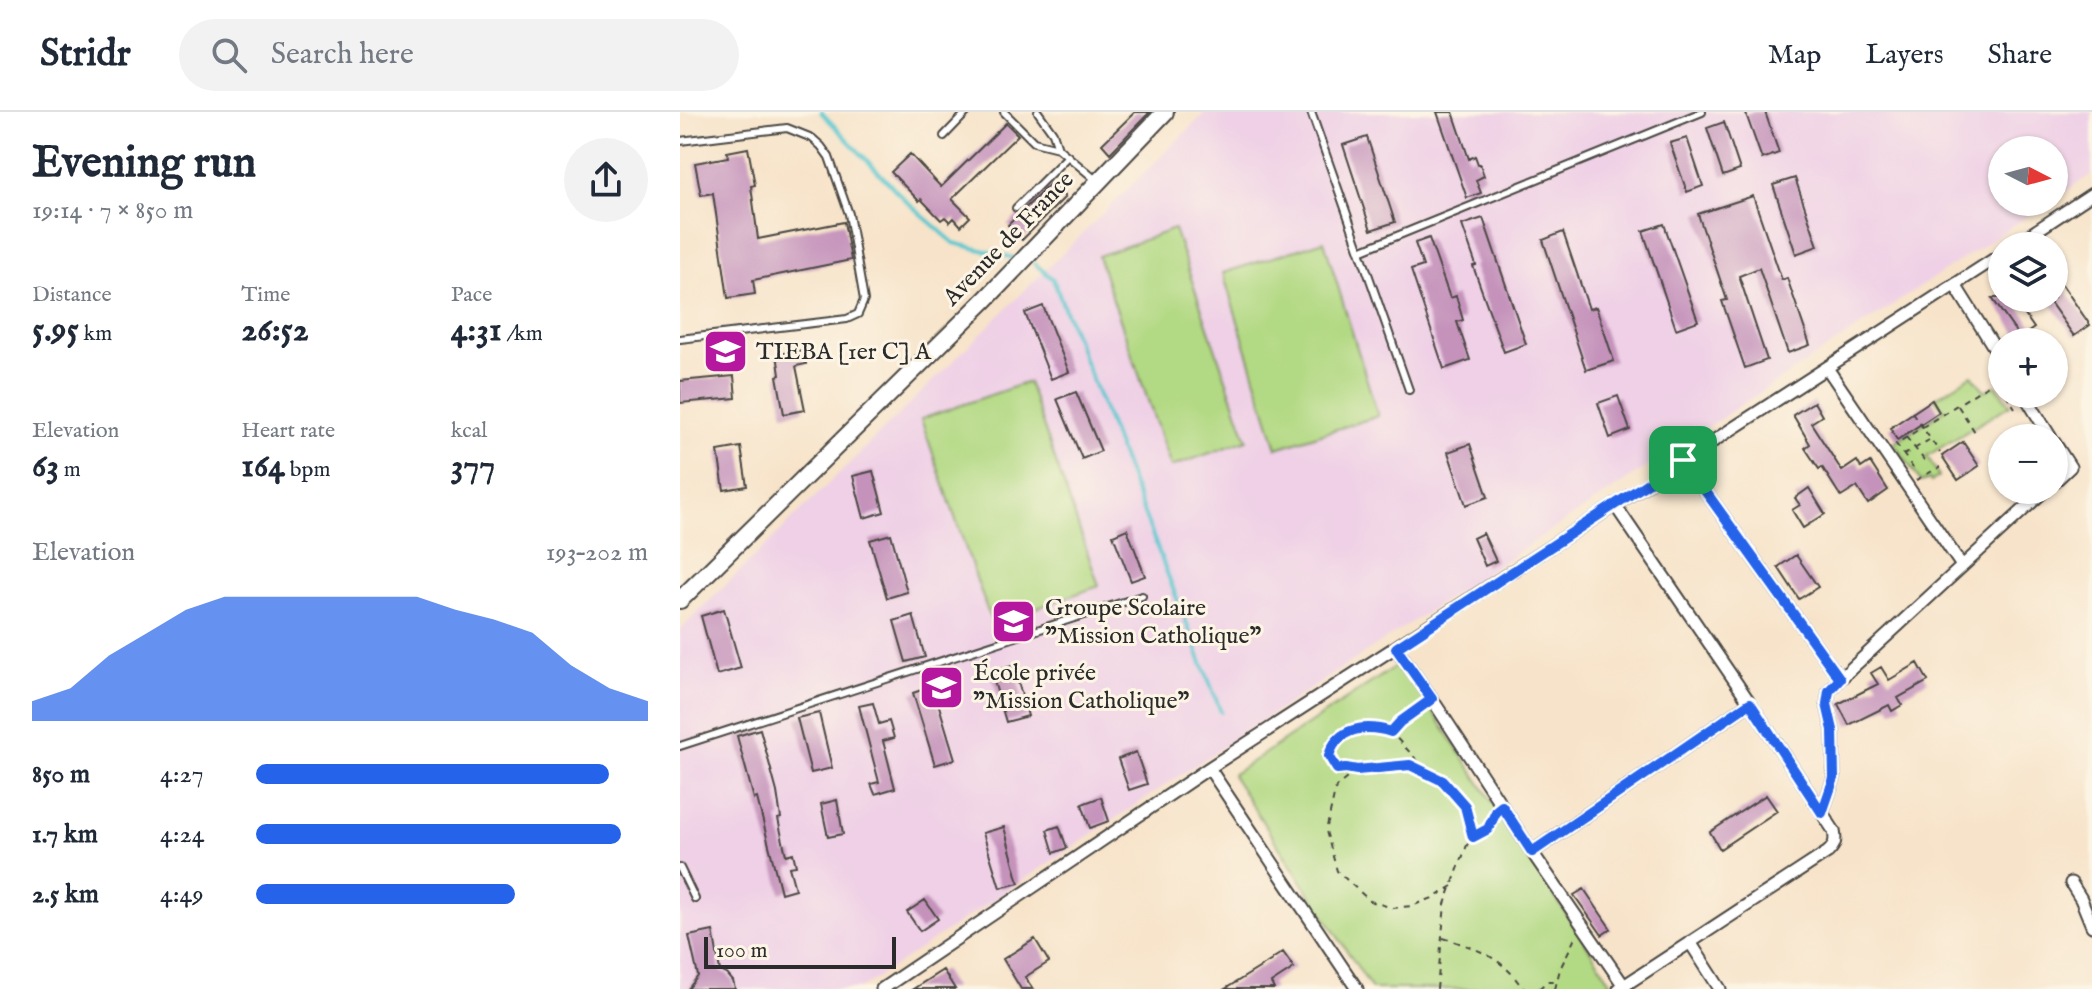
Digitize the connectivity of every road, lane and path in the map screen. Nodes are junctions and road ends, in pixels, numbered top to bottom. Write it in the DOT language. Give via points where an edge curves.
graph roads {
  1 [pos="967,112"];
  2 [pos="1004,112"];
  3 [pos="1038,112"];
  4 [pos="1165,112"];
  5 [pos="1311,112"];
  6 [pos="1702,112"];
  7 [pos="944,136"];
  8 [pos="680,141"];
  9 [pos="1058,148"];
  10 [pos="1068,156"];
  11 [pos="1098,182"];
  12 [pos="2092,194"];
  13 [pos="1016,208"];
  14 [pos="2034,232"];
  15 [pos="1360,251"];
  16 [pos="1988,263"];
  17 [pos="1955,285"];
  18 [pos="1988,338"];
  19 [pos="680,339"];
  20 [pos="1827,368"];
  21 [pos="1988,385"];
  22 [pos="1409,390"];
  23 [pos="1956,405"];
  24 [pos="1912,412"];
  25 [pos="1922,427"];
  26 [pos="1975,432"];
  27 [pos="1906,437"];
  28 [pos="1930,439"];
  29 [pos="1915,448"];
  30 [pos="1940,453"];
  31 [pos="1904,455"];
  32 [pos="1683,460"];
  33 [pos="1925,461"];
  34 [pos="1940,467"];
  35 [pos="1913,468"];
  36 [pos="1907,485"];
  37 [pos="2030,504"];
  38 [pos="1615,505"];
  39 [pos="1962,566"];
  40 [pos="1142,596"];
  41 [pos="680,600"];
  42 [pos="1396,648"];
  43 [pos="1840,679"];
  44 [pos="1432,699"];
  45 [pos="1750,703"];
  46 [pos="1391,732"];
  47 [pos="680,746"];
  48 [pos="1209,768"];
  49 [pos="1357,770"];
  50 [pos="1431,776"];
  51 [pos="1502,806"];
  52 [pos="1822,813"];
  53 [pos="1473,837"];
  54 [pos="1532,852"];
  55 [pos="680,868"];
  56 [pos="2071,883"];
  57 [pos="1453,886"];
  58 [pos="695,899"];
  59 [pos="2092,926"];
  60 [pos="1585,930"];
  61 [pos="1442,938"];
  62 [pos="1690,942"];
  63 [pos="1557,980"];
  64 [pos="1622,987"];
  65 [pos="882,989"];
  66 [pos="1357,989"];
  67 [pos="1437,989"];
  68 [pos="1524,989"];
  69 [pos="1539,989"];
  70 [pos="1555,989"];
  71 [pos="1720,989"];
  1 -- 7 [label="lane"];
  2 -- 9 [label="lane" via="1034,142"];
  3 -- 9 [label="lane"];
  4 -- 11 [label="main road, Avenue de France"];
  5 -- 15 [label="lane"];
  6 -- 15 [label="lane"];
  8 -- 19 [label="lane" via="787,128 821,146 849,214 864,300 858,314 847,319"];
  9 -- 10 [label="lane"];
  10 -- 11 [label="lane"];
  10 -- 13 [label="lane"];
  11 -- 41 [label="main road, Avenue de France"];
  12 -- 14 [label="street"];
  15 -- 22 [label="lane"];
  16 -- 17 [label="street"];
  17 -- 18 [label="street"];
  17 -- 20 [label="street"];
  20 -- 32 [label="street"];
  20 -- 36 [label="street"];
  21 -- 23 [label="path"];
  23 -- 25 [label="path"];
  23 -- 26 [label="path"];
  24 -- 25 [label="path"];
  25 -- 28 [label="path"];
  25 -- 31 [label="path" via="1896,444"];
  27 -- 29 [label="path"];
  28 -- 29 [label="path"];
  28 -- 30 [label="path"];
  29 -- 31 [label="path"];
  29 -- 33 [label="path"];
  31 -- 35 [label="path"];
  32 -- 38 [label="street"];
  32 -- 43 [label="street"];
  34 -- 36 [label="path"];
  36 -- 39 [label="street"];
  37 -- 39 [label="street"];
  38 -- 42 [label="street"];
  38 -- 45 [label="street"];
  39 -- 43 [label="street"];
  40 -- 47 [label="lane"];
  42 -- 44 [label="street"];
  42 -- 48 [label="street"];
  43 -- 52 [label="street" via="1829,691 1827,704 1834,778"];
  44 -- 46 [label="path"];
  44 -- 51 [label="street"];
  45 -- 52 [label="street"];
  45 -- 54 [label="street"];
  46 -- 49 [label="path" via="1376,727 1342,733 1332,744 1329,756 1337,769"];
  46 -- 50 [label="path"];
  48 -- 65 [label="street"];
  48 -- 66 [label="street"];
  49 -- 50 [label="path" via="1410,765"];
  49 -- 57 [label="path" via="1336,787 1326,831 1337,871 1370,901 1393,908 1412,906"];
  50 -- 53 [label="path" via="1443,781 1465,806"];
  51 -- 53 [label="path" via="1488,829"];
  51 -- 54 [label="street"];
  52 -- 62 [label="street" via="1836,837 1828,852"];
  53 -- 57 [label="path"];
  54 -- 60 [label="street"];
  55 -- 58 [label="lane"];
  56 -- 59 [label="street"];
  57 -- 61 [label="path" via="1445,904"];
  60 -- 63 [label="path" via="1574,939"];
  60 -- 64 [label="street"];
  61 -- 67 [label="path"];
  61 -- 68 [label="path" via="1467,944 1495,961"];
  62 -- 64 [label="street"];
  62 -- 71 [label="street"];
  63 -- 69 [label="path"];
  63 -- 70 [label="path"];
}
